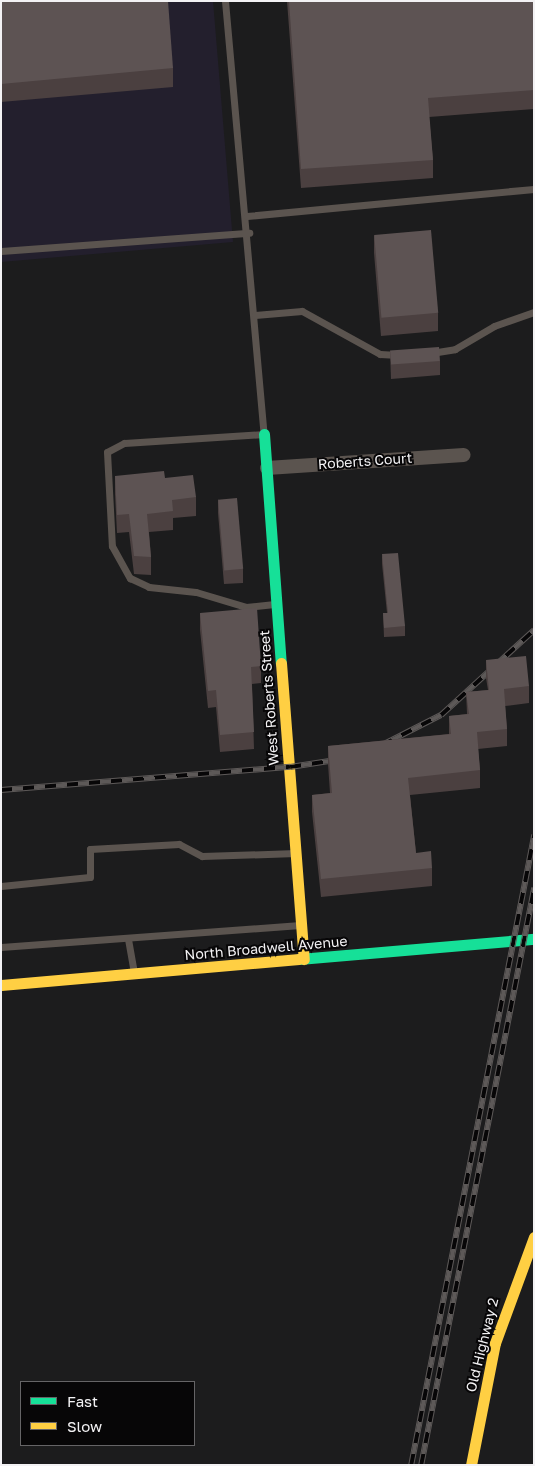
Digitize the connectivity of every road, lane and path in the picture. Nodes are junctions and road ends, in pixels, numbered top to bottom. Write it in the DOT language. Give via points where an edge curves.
graph roads {
  1 [pos="225,1"];
  2 [pos="534,189"];
  3 [pos="247,216"];
  4 [pos="248,233"];
  5 [pos="1,251"];
  6 [pos="534,312"];
  7 [pos="255,315"];
  8 [pos="409,355"];
  9 [pos="419,355"];
  10 [pos="264,434"];
  11 [pos="464,455"];
  12 [pos="267,468"];
  13 [pos="277,604"];
  14 [pos="296,853"];
  15 [pos="1,886"];
  16 [pos="302,925"];
  17 [pos="128,939"];
  18 [pos="534,940"];
  19 [pos="1,947"];
  20 [pos="304,959"];
  21 [pos="134,974"];
  22 [pos="1,985"];
  23 [pos="534,1237"];
  24 [pos="471,1465"];
  1 -- 3 [label="lane"];
  2 -- 3 [label="lane"];
  3 -- 4 [label="lane"];
  4 -- 5 [label="lane"];
  4 -- 7 [label="lane"];
  6 -- 9 [label="lane" via="494,326 455,349"];
  7 -- 8 [label="lane" via="302,311 380,354"];
  7 -- 10 [label="lane"];
  10 -- 12 [label="main road, West Roberts Street"];
  10 -- 13 [label="lane" via="124,443 108,452 107,482 112,546 130,578 148,587 196,592 246,607"];
  11 -- 12 [label="street, Roberts Court"];
  12 -- 13 [label="main road, West Roberts Street"];
  13 -- 14 [label="main road, West Roberts Street"];
  14 -- 15 [label="lane" via="202,856 180,844 90,849 90,877"];
  14 -- 16 [label="main road, West Roberts Street"];
  16 -- 17 [label="lane"];
  16 -- 20 [label="main road, West Roberts Street"];
  17 -- 19 [label="lane"];
  17 -- 21 [label="lane"];
  18 -- 20 [label="main road, North Broadwell Avenue"];
  20 -- 21 [label="main road, North Broadwell Avenue"];
  21 -- 22 [label="main road, North Broadwell Avenue"];
  23 -- 24 [label="main road, Old Highway 2" via="495,1343"];
}
